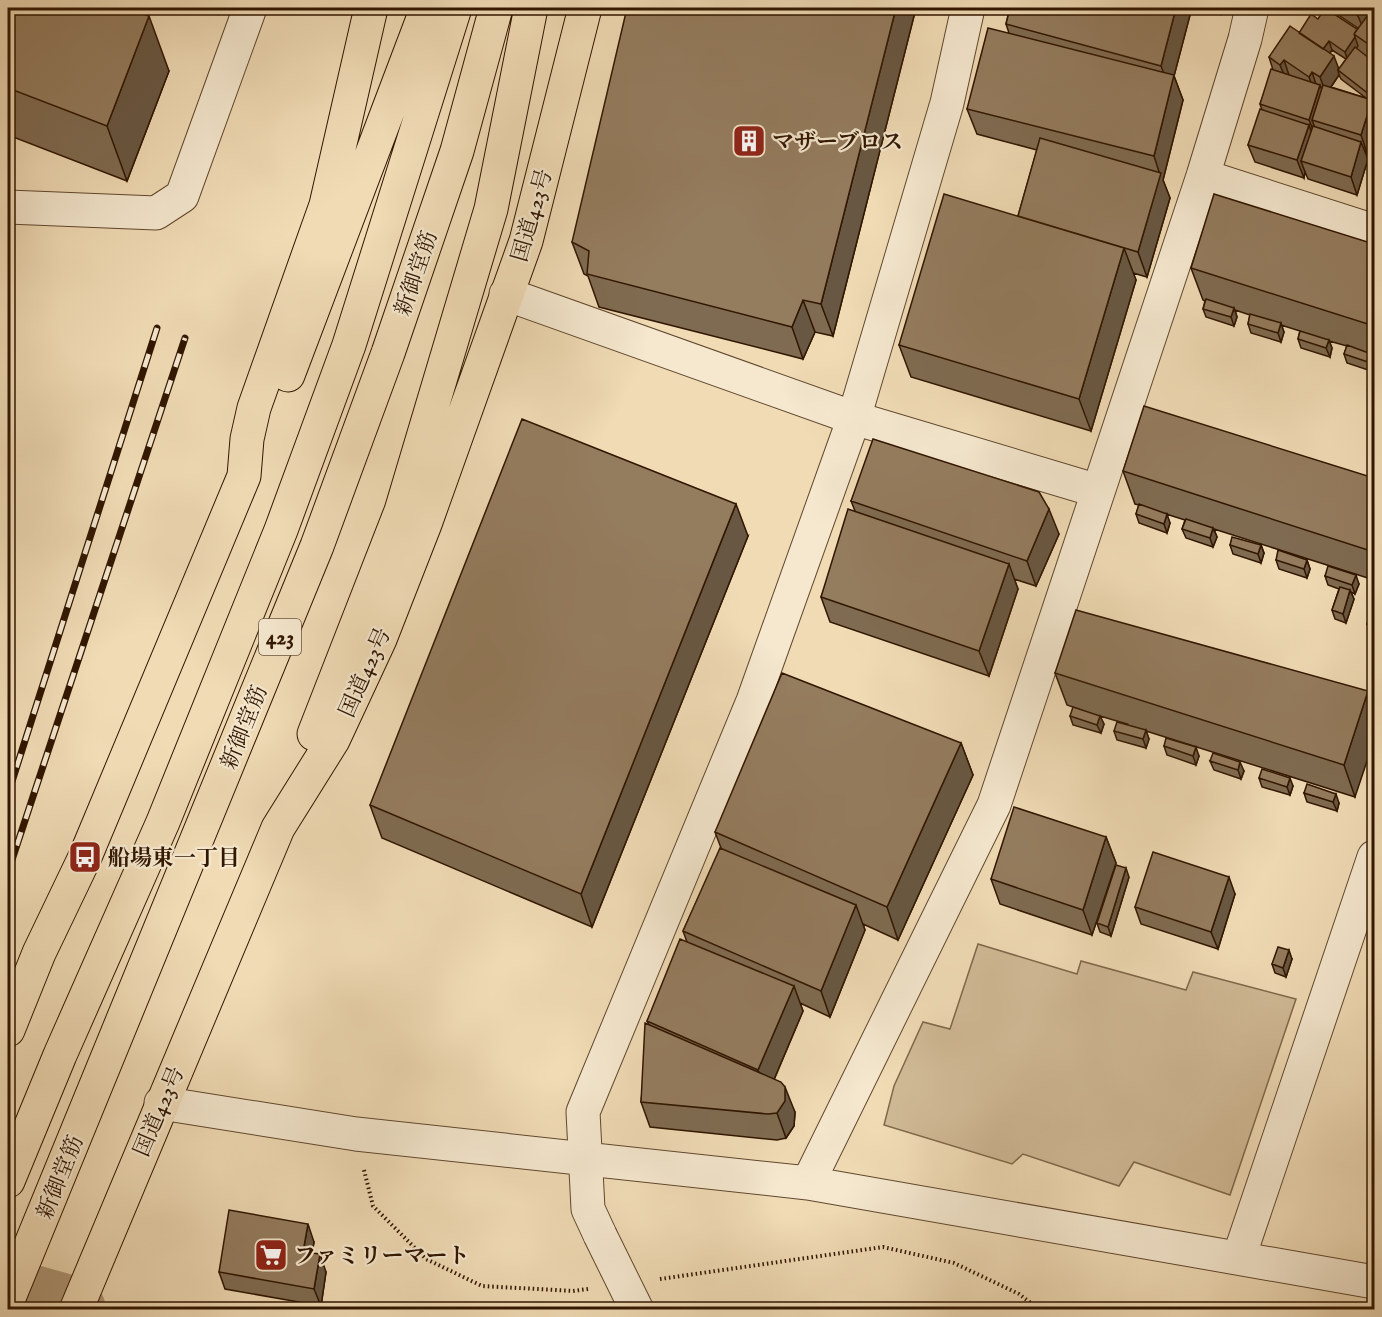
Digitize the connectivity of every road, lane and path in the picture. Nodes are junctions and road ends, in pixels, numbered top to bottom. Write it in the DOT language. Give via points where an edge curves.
graph roads {
  1 [pos="250,8"];
  2 [pos="371,8"];
  3 [pos="427,8"];
  4 [pos="455,8"];
  5 [pos="496,8"];
  6 [pos="531,8"];
  7 [pos="585,8"];
  8 [pos="968,8"];
  9 [pos="1267,8"];
  10 [pos="1249,23"];
  11 [pos="1203,176"];
  12 [pos="8,207"];
  13 [pos="1374,231"];
  14 [pos="506,294"];
  15 [pos="855,417"];
  16 [pos="244,476"];
  17 [pos="1098,491"];
  18 [pos="278,828"];
  19 [pos="1374,857"];
  20 [pos="1368,898"];
  21 [pos="8,1030"];
  22 [pos="161,1103"];
  23 [pos="356,1134"];
  24 [pos="586,1159"];
  25 [pos="8,1181"];
  26 [pos="808,1183"];
  27 [pos="1239,1257"];
  28 [pos="654,1280"];
  29 [pos="1374,1282"];
  30 [pos="596,1288"];
  31 [pos="8,1300"];
  32 [pos="76,1310"];
  33 [pos="637,1310"];
  34 [pos="1040,1310"];
  1 -- 12 [label="street" via="182,196 156,213"];
  2 -- 16 [label="highway" via="326,205 254,408"];
  3 -- 16 [label="highway" via="287,379"];
  4 -- 25 [label="highway, 新御堂筋 / 423" via="349,345 281,530 164,822"];
  5 -- 31 [label="highway, 新御堂筋 / 423" via="453,162 317,546"];
  6 -- 18 [label="highway" via="491,209 401,511"];
  7 -- 14 [label="highway, 国道423号" via="526,241"];
  8 -- 15 [label="street" via="947,103"];
  9 -- 10 [label="street"];
  10 -- 11 [label="street"];
  11 -- 13 [label="street"];
  11 -- 17 [label="street"];
  14 -- 15 [label="street"];
  14 -- 18 [label="highway, 国道423号" via="380,639 333,740"];
  15 -- 17 [label="street"];
  15 -- 24 [label="street" via="753,700 583,1112"];
  16 -- 21 [label="highway" via="85,857"];
  17 -- 26 [label="street" via="994,805"];
  18 -- 22 [label="highway, 国道423号"];
  19 -- 20 [label="street"];
  20 -- 27 [label="street"];
  22 -- 23 [label="street"];
  22 -- 32 [label="highway, 国道423号"];
  23 -- 24 [label="street"];
  23 -- 30 [label="path" via="373,1206 426,1259 482,1286 573,1291"];
  24 -- 26 [label="street"];
  24 -- 33 [label="street, bridge" via="588,1209"];
  26 -- 27 [label="street"];
  27 -- 29 [label="street"];
  28 -- 34 [label="path" via="883,1247 954,1263 1019,1294"];
}
